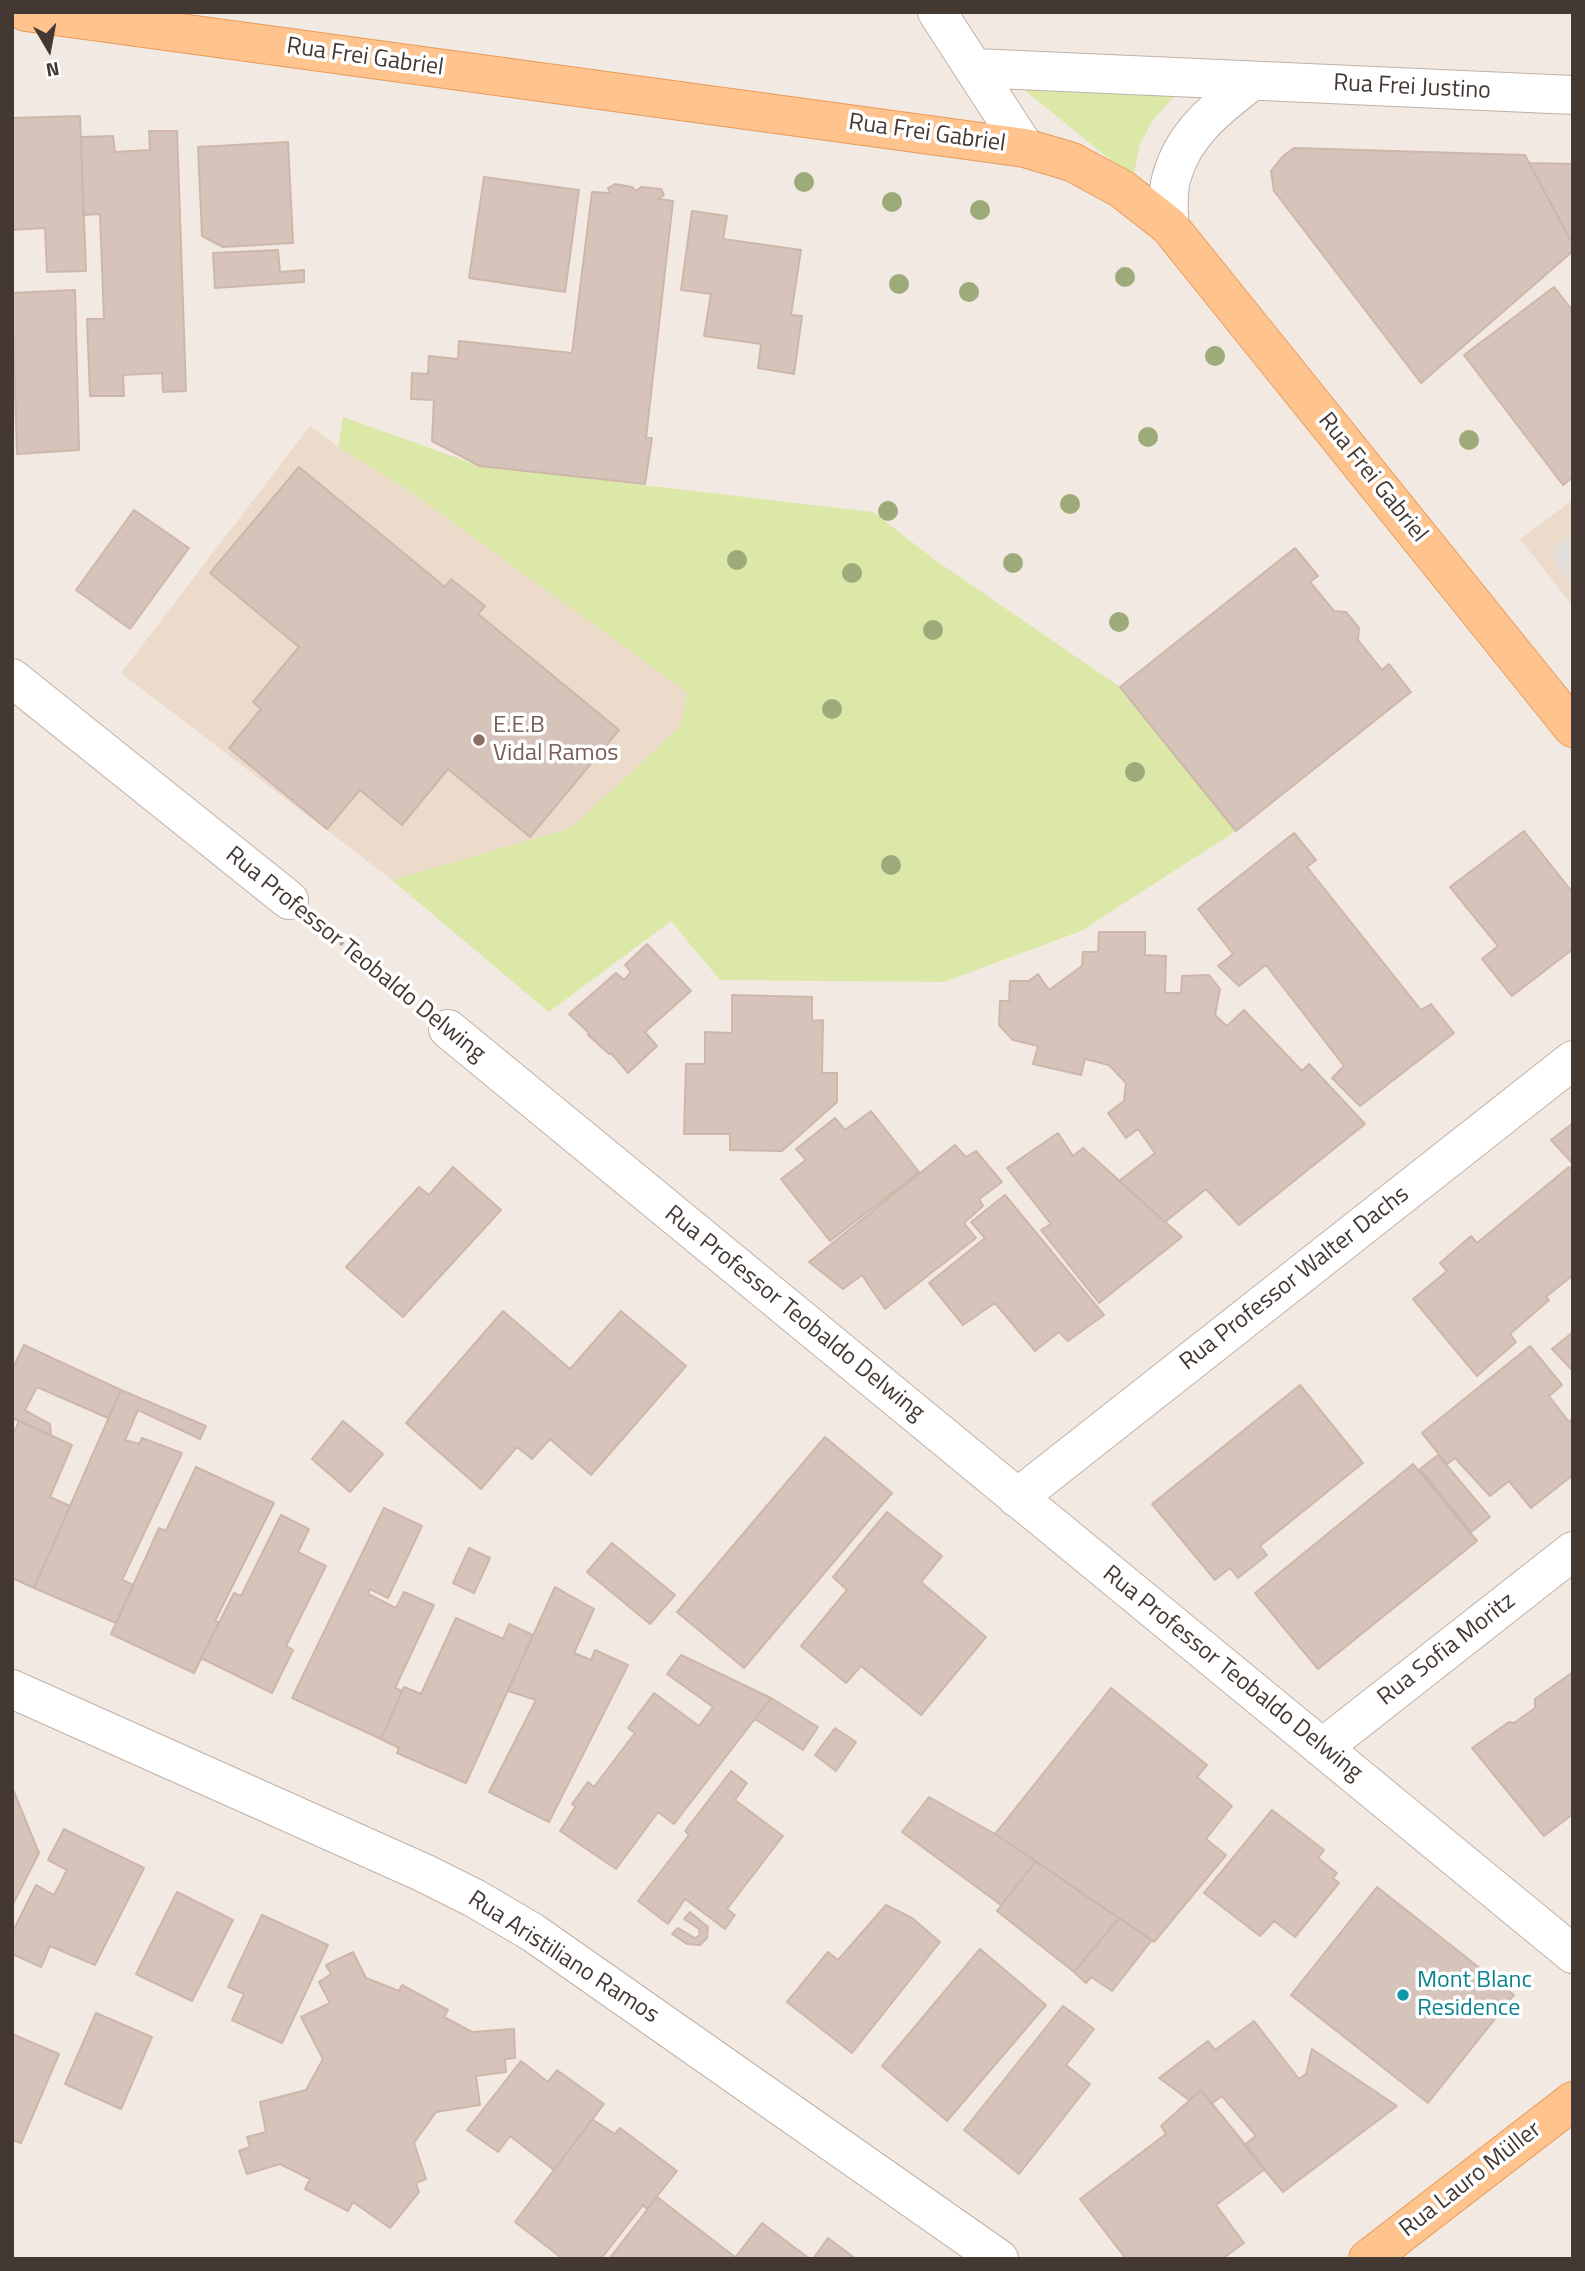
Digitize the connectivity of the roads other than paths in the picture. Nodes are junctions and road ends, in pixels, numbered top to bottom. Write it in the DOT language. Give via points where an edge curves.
graph roads {
  1 [pos="26,12"];
  2 [pos="937,12"];
  3 [pos="975,68"];
  4 [pos="1252,81"];
  5 [pos="1573,95"];
  6 [pos="1025,148"];
  7 [pos="1169,226"];
  8 [pos="12,678"];
  9 [pos="1573,728"];
  10 [pos="289,900"];
  11 [pos="448,1030"];
  12 [pos="1573,1060"];
  13 [pos="1017,1498"];
  14 [pos="1573,1552"];
  15 [pos="12,1689"];
  16 [pos="1322,1748"];
  17 [pos="1573,1954"];
  18 [pos="1573,2101"];
  19 [pos="999,2259"];
  20 [pos="1368,2259"];
  1 -- 6 [label="main road, Rua Frei Gabriel"];
  2 -- 3 [label="street"];
  3 -- 4 [label="street, Rua Frei Justino"];
  3 -- 6 [label="street"];
  4 -- 5 [label="street, Rua Frei Justino"];
  4 -- 7 [label="street" via="1189,137 1171,178"];
  6 -- 7 [label="main road, Rua Frei Gabriel" via="1072,162 1122,189"];
  7 -- 9 [label="main road, Rua Frei Gabriel"];
  8 -- 10 [label="street, Rua Professor Teobaldo Delwing"];
  11 -- 13 [label="street, Rua Professor Teobaldo Delwing"];
  12 -- 13 [label="street, Rua Professor Walter Dachs"];
  13 -- 16 [label="street, Rua Professor Teobaldo Delwing"];
  14 -- 16 [label="street, Rua Sofia Moritz"];
  15 -- 19 [label="street, Rua Aristiliano Ramos" via="474,1898 543,1940"];
  16 -- 17 [label="street, Rua Professor Teobaldo Delwing"];
  18 -- 20 [label="main road, Rua Lauro Müller"];
}
